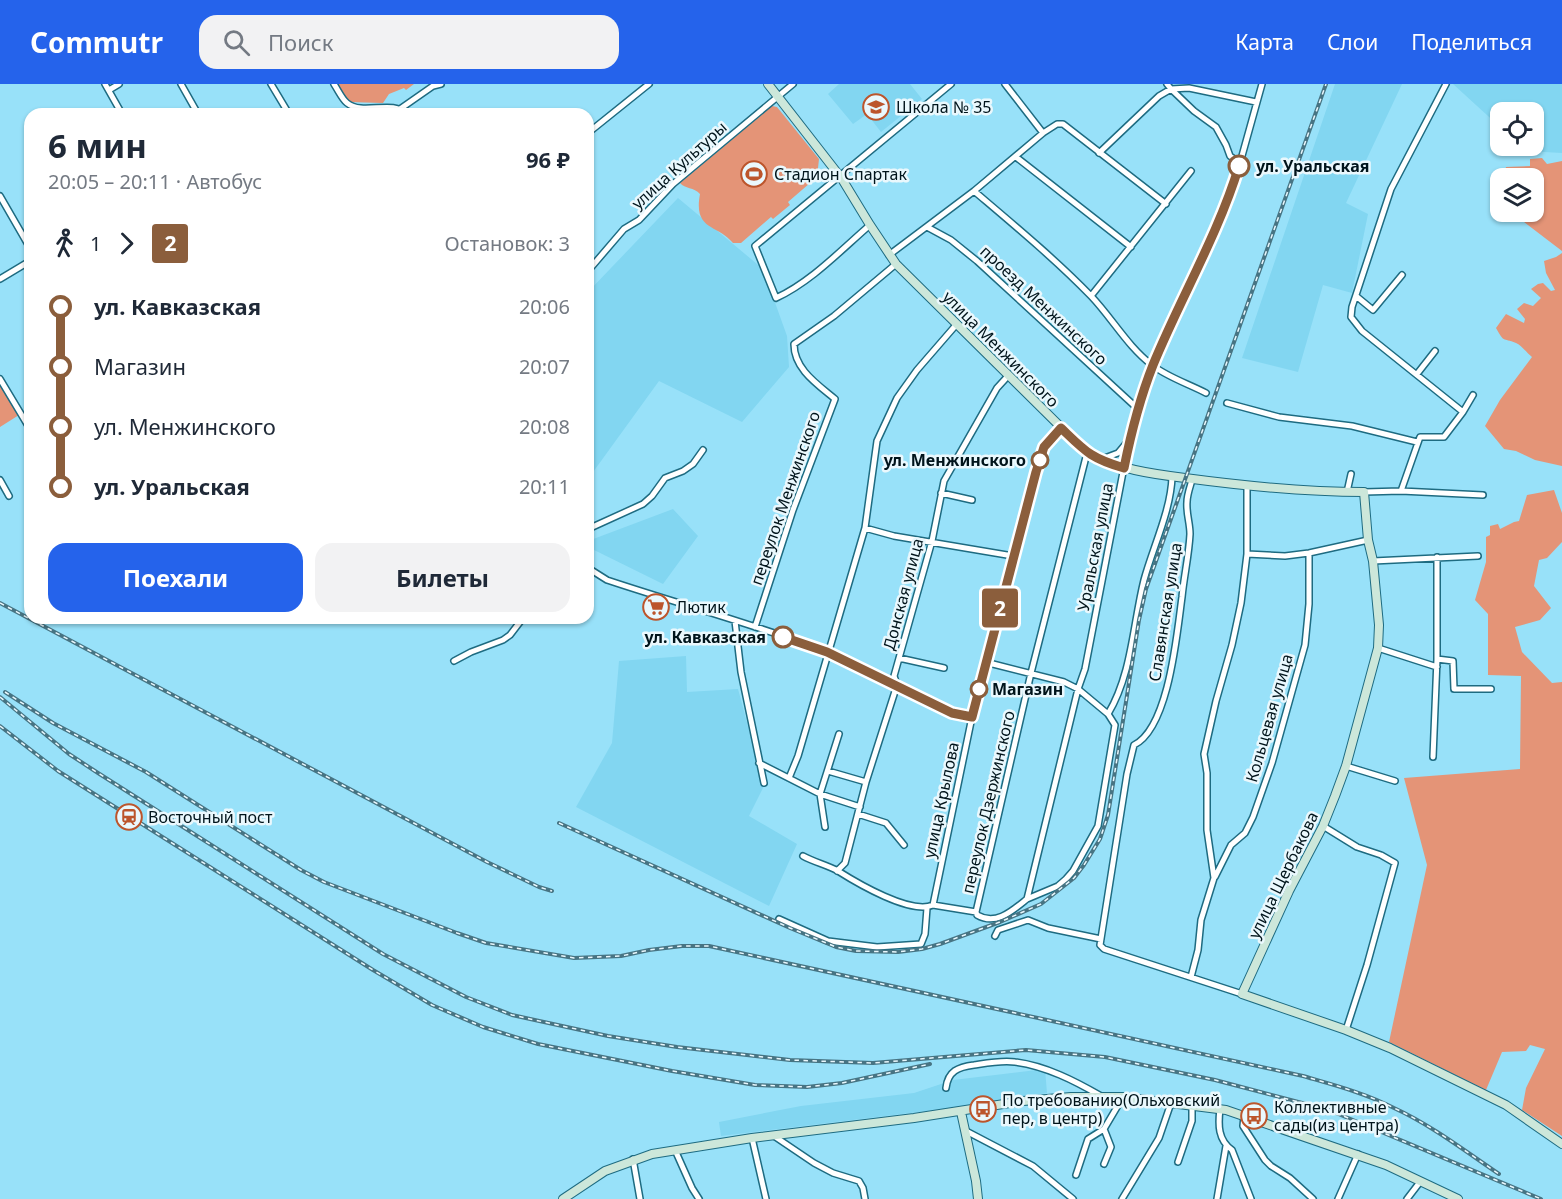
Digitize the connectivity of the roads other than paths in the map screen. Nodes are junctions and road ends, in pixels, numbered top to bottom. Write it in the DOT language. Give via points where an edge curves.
graph roads {
  1 [pos="105,84"];
  2 [pos="119,84"];
  3 [pos="181,84"];
  4 [pos="271,84"];
  5 [pos="334,84"];
  6 [pos="441,84"];
  7 [pos="649,84"];
  8 [pos="768,84"];
  9 [pos="792,84"];
  10 [pos="951,84"];
  11 [pos="1005,84"];
  12 [pos="1262,84"];
  13 [pos="1446,84"];
  14 [pos="1190,86"];
  15 [pos="1169,87"];
  16 [pos="109,90"];
  17 [pos="778,96"];
  18 [pos="1256,102"];
  19 [pos="119,108"];
  20 [pos="195,108"];
  21 [pos="285,108"];
  22 [pos="376,108"];
  23 [pos="400,108"];
  24 [pos="594,128"];
  25 [pos="1043,133"];
  26 [pos="1099,153"];
  27 [pos="1016,157"];
  28 [pos="1240,163"];
  29 [pos="1191,171"];
  30 [pos="840,176"];
  31 [pos="974,191"];
  32 [pos="0,196"];
  33 [pos="1166,204"];
  34 [pos="870,225"];
  35 [pos="927,227"];
  36 [pos="24,238"];
  37 [pos="1131,247"];
  38 [pos="889,255"];
  39 [pos="594,264"];
  40 [pos="896,264"];
  41 [pos="24,265"];
  42 [pos="1402,275"];
  43 [pos="0,279"];
  44 [pos="1091,296"];
  45 [pos="1356,296"];
  46 [pos="956,326"];
  47 [pos="1436,351"];
  48 [pos="1153,366"];
  49 [pos="1417,374"];
  50 [pos="1008,376"];
  51 [pos="0,380"];
  52 [pos="1206,393"];
  53 [pos="1473,395"];
  54 [pos="1227,403"];
  55 [pos="1138,409"];
  56 [pos="1463,412"];
  57 [pos="24,417"];
  58 [pos="1061,428"];
  59 [pos="1130,437"];
  60 [pos="1418,442"];
  61 [pos="703,450"];
  62 [pos="1087,453"];
  63 [pos="1100,460"];
  64 [pos="1124,468"];
  65 [pos="1351,474"];
  66 [pos="1172,477"];
  67 [pos="0,480"];
  68 [pos="1192,480"];
  69 [pos="1247,486"];
  70 [pos="1401,491"];
  71 [pos="1347,492"];
  72 [pos="1364,492"];
  73 [pos="941,493"];
  74 [pos="1484,495"];
  75 [pos="9,496"];
  76 [pos="972,500"];
  77 [pos="594,526"];
  78 [pos="865,528"];
  79 [pos="1368,540"];
  80 [pos="932,541"];
  81 [pos="1309,553"];
  82 [pos="1247,554"];
  83 [pos="1013,556"];
  84 [pos="1478,556"];
  85 [pos="1437,557"];
  86 [pos="1373,561"];
  87 [pos="594,572"];
  88 [pos="735,621"];
  89 [pos="518,624"];
  90 [pos="755,627"];
  91 [pos="1378,648"];
  92 [pos="827,652"];
  93 [pos="899,658"];
  94 [pos="1437,659"];
  95 [pos="454,661"];
  96 [pos="985,662"];
  97 [pos="1437,667"];
  98 [pos="944,668"];
  99 [pos="1031,673"];
  100 [pos="897,685"];
  101 [pos="1078,689"];
  102 [pos="1491,689"];
  103 [pos="1108,714"];
  104 [pos="972,717"];
  105 [pos="839,734"];
  106 [pos="1433,757"];
  107 [pos="759,763"];
  108 [pos="1346,766"];
  109 [pos="828,771"];
  110 [pos="789,778"];
  111 [pos="1395,781"];
  112 [pos="866,782"];
  113 [pos="764,783"];
  114 [pos="820,794"];
  115 [pos="860,807"];
  116 [pos="858,814"];
  117 [pos="1323,826"];
  118 [pos="825,827"];
  119 [pos="904,844"];
  120 [pos="803,856"];
  121 [pos="837,871"];
  122 [pos="1214,878"];
  123 [pos="1027,899"];
  124 [pos="930,907"];
  125 [pos="976,912"];
  126 [pos="779,919"];
  127 [pos="995,936"];
  128 [pos="1101,939"];
  129 [pos="1191,976"];
  130 [pos="1242,994"];
  131 [pos="1346,1030"];
  132 [pos="946,1088"];
  133 [pos="1102,1097"];
  134 [pos="1124,1097"];
  135 [pos="1171,1103"];
  136 [pos="1192,1106"];
  137 [pos="1220,1109"];
  138 [pos="961,1112"];
  139 [pos="1244,1116"];
  140 [pos="1104,1129"];
  141 [pos="966,1131"];
  142 [pos="773,1135"];
  143 [pos="752,1138"];
  144 [pos="1562,1144"];
  145 [pos="1226,1146"];
  146 [pos="675,1150"];
  147 [pos="1358,1154"];
  148 [pos="633,1160"];
  149 [pos="1178,1162"];
  150 [pos="1104,1164"];
  151 [pos="1076,1175"];
  152 [pos="1420,1182"];
  153 [pos="564,1199"];
  154 [pos="640,1199"];
  155 [pos="699,1199"];
  156 [pos="766,1199"];
  157 [pos="865,1199"];
  158 [pos="978,1199"];
  159 [pos="1073,1199"];
  160 [pos="1122,1199"];
  161 [pos="1217,1199"];
  162 [pos="1251,1199"];
  163 [pos="1313,1199"];
  164 [pos="1338,1199"];
  165 [pos="1407,1199"];
  166 [pos="1458,1199"];
  1 -- 16 [label="street"];
  2 -- 16 [label="street"];
  3 -- 20 [label="street"];
  4 -- 21 [label="street"];
  5 -- 22 [label="street" via="346,103"];
  6 -- 23 [label="street"];
  7 -- 24 [label="street"];
  8 -- 17 [label="street, улица Менжинского"];
  9 -- 17 [label="street, улица Культуры"];
  10 -- 30 [label="street"];
  11 -- 25 [label="street"];
  12 -- 18 [label="street, Уральская улица"];
  13 -- 45 [label="street" via="1391,189"];
  14 -- 15 [label="street"];
  14 -- 18 [label="street"];
  15 -- 26 [label="street"];
  15 -- 28 [label="street" via="1216,127 1230,156"];
  16 -- 19 [label="street"];
  17 -- 30 [label="street, улица Менжинского"];
  17 -- 39 [label="street, улица Культуры" via="673,184 639,220 624,229"];
  18 -- 28 [label="street, Уральская улица"];
  25 -- 26 [label="street" via="1063,124"];
  25 -- 27 [label="street"];
  26 -- 33 [label="street"];
  27 -- 31 [label="street"];
  27 -- 37 [label="street"];
  28 -- 48 [label="street, Уральская улица"];
  29 -- 33 [label="street"];
  30 -- 34 [label="street, улица Менжинского"];
  30 -- 34 [label="street" via="755,246 776,298 816,272"];
  31 -- 35 [label="street"];
  31 -- 44 [label="street" via="1050,255"];
  32 -- 36 [label="street"];
  33 -- 37 [label="street"];
  34 -- 38 [label="street, улица Менжинского"];
  35 -- 38 [label="street"];
  35 -- 55 [label="street, проезд Менжинского" via="977,261"];
  37 -- 44 [label="street"];
  38 -- 40 [label="street, улица Менжинского"];
  40 -- 46 [label="street, улица Менжинского"];
  40 -- 90 [label="street, переулок Менжинского" via="794,344 797,362 835,399"];
  41 -- 43 [label="street"];
  42 -- 45 [label="street" via="1373,310"];
  44 -- 48 [label="street"];
  45 -- 49 [label="street" via="1351,317 1356,325"];
  46 -- 50 [label="street, улица Менжинского"];
  46 -- 78 [label="street" via="917,370 885,422 877,441"];
  47 -- 49 [label="street"];
  48 -- 52 [label="street"];
  48 -- 55 [label="street, Уральская улица"];
  49 -- 56 [label="street"];
  50 -- 58 [label="street, улица Менжинского"];
  50 -- 73 [label="street, Донская улица" via="997,388"];
  51 -- 57 [label="street"];
  53 -- 56 [label="street"];
  54 -- 60 [label="street" via="1279,417 1352,426"];
  55 -- 59 [label="street, Уральская улица"];
  56 -- 60 [label="street" via="1444,437 1420,437"];
  58 -- 62 [label="street, улица Менжинского"];
  58 -- 83 [label="street, улица Крылова" via="1044,447"];
  59 -- 63 [label="street" via="1118,453"];
  59 -- 64 [label="street, Уральская улица"];
  60 -- 70 [label="street"];
  61 -- 77 [label="street" via="693,464 665,478 643,504"];
  62 -- 63 [label="street, улица Менжинского"];
  62 -- 99 [label="street, переулок Дзержинского"];
  63 -- 64 [label="street, улица Менжинского"];
  64 -- 66 [label="street, улица Менжинского"];
  64 -- 101 [label="street, Уральская улица"];
  65 -- 71 [label="street"];
  66 -- 68 [label="street, улица Менжинского"];
  66 -- 103 [label="street, Славянская улица" via="1171,495 1144,581 1124,678"];
  67 -- 75 [label="street"];
  68 -- 69 [label="street, улица Менжинского"];
  68 -- 128 [label="street, Славянская улица" via="1186,501 1190,531 1169,678 1155,722 1144,741 1134,745"];
  69 -- 71 [label="street, улица Менжинского"];
  69 -- 82 [label="street, Кольцевая улица"];
  70 -- 72 [label="street, улица Менжинского"];
  70 -- 74 [label="street, улица Менжинского"];
  71 -- 72 [label="street, улица Менжинского"];
  72 -- 79 [label="street, улица Щербакова"];
  73 -- 76 [label="street"];
  73 -- 80 [label="street, Донская улица"];
  78 -- 80 [label="street"];
  78 -- 92 [label="street"];
  79 -- 81 [label="street"];
  79 -- 86 [label="street, улица Щербакова"];
  80 -- 83 [label="street"];
  80 -- 93 [label="street, Донская улица"];
  81 -- 82 [label="street"];
  81 -- 122 [label="street, Кольцевая улица" via="1305,645 1272,763 1245,833 1231,845"];
  82 -- 122 [label="street, Кольцевая улица" via="1232,645 1204,754 1207,830"];
  83 -- 96 [label="street, улица Крылова"];
  84 -- 85 [label="street"];
  85 -- 86 [label="street"];
  85 -- 94 [label="street"];
  86 -- 91 [label="street, улица Щербакова"];
  87 -- 88 [label="street" via="607,580"];
  88 -- 90 [label="street"];
  88 -- 107 [label="street"];
  89 -- 95 [label="street" via="503,640"];
  90 -- 92 [label="street"];
  91 -- 97 [label="street"];
  91 -- 108 [label="street, улица Щербакова"];
  92 -- 100 [label="street"];
  92 -- 110 [label="street"];
  93 -- 98 [label="street"];
  93 -- 100 [label="street, Донская улица" via="894,676"];
  94 -- 97 [label="street"];
  94 -- 102 [label="street" via="1453,661 1454,689"];
  96 -- 99 [label="street"];
  96 -- 104 [label="street, улица Крылова"];
  97 -- 106 [label="street"];
  99 -- 101 [label="street"];
  99 -- 125 [label="street, переулок Дзержинского"];
  100 -- 104 [label="street" via="952,713"];
  100 -- 112 [label="street, Донская улица"];
  101 -- 103 [label="street"];
  101 -- 123 [label="street, Уральская улица"];
  103 -- 123 [label="street" via="1115,724 1098,826 1066,879"];
  104 -- 124 [label="street, улица Крылова"];
  105 -- 109 [label="street"];
  107 -- 110 [label="street"];
  107 -- 113 [label="street"];
  108 -- 111 [label="street"];
  108 -- 117 [label="street, улица Щербакова"];
  109 -- 112 [label="street"];
  109 -- 114 [label="street"];
  110 -- 114 [label="street"];
  112 -- 115 [label="street, Донская улица"];
  114 -- 115 [label="street"];
  114 -- 118 [label="street"];
  115 -- 116 [label="street, Донская улица"];
  116 -- 119 [label="street" via="886,823"];
  116 -- 121 [label="street, Донская улица" via="845,863"];
  117 -- 130 [label="street, улица Щербакова"];
  117 -- 131 [label="street" via="1357,847 1395,862"];
  120 -- 121 [label="street"];
  121 -- 124 [label="street" via="893,900"];
  122 -- 129 [label="street, Кольцевая улица" via="1201,920"];
  123 -- 125 [label="street" via="1001,918 983,919"];
  124 -- 125 [label="street"];
  124 -- 126 [label="street, улица Крылова" via="921,944 877,947 828,941"];
  127 -- 128 [label="street" via="998,930 1028,920"];
  128 -- 129 [label="street, Славянская улица" via="1104,949"];
  129 -- 130 [label="street"];
  130 -- 131 [label="street"];
  131 -- 144 [label="street" via="1506,1105"];
  132 -- 133 [label="street" via="948,1077 957,1069 1013,1062 1050,1070"];
  133 -- 134 [label="street"];
  133 -- 138 [label="street" via="1023,1101"];
  134 -- 135 [label="street"];
  134 -- 140 [label="street"];
  135 -- 136 [label="street"];
  135 -- 160 [label="street" via="1158,1138"];
  136 -- 137 [label="street"];
  136 -- 149 [label="street" via="1192,1121"];
  137 -- 139 [label="street"];
  137 -- 145 [label="street" via="1220,1134"];
  138 -- 141 [label="street"];
  138 -- 142 [label="street"];
  139 -- 147 [label="street"];
  139 -- 163 [label="street" via="1243,1126 1264,1160"];
  140 -- 150 [label="street" via="1111,1147"];
  140 -- 151 [label="street" via="1088,1139"];
  141 -- 158 [label="street"];
  141 -- 159 [label="street" via="1033,1166"];
  142 -- 143 [label="street"];
  142 -- 157 [label="street" via="814,1163 858,1181"];
  143 -- 146 [label="street"];
  143 -- 156 [label="street"];
  145 -- 161 [label="street"];
  145 -- 162 [label="street" via="1232,1150"];
  146 -- 148 [label="street"];
  146 -- 155 [label="street"];
  147 -- 152 [label="street"];
  147 -- 164 [label="street"];
  148 -- 153 [label="street" via="589,1180"];
  148 -- 154 [label="street"];
  152 -- 165 [label="street"];
  152 -- 166 [label="street"];
}
